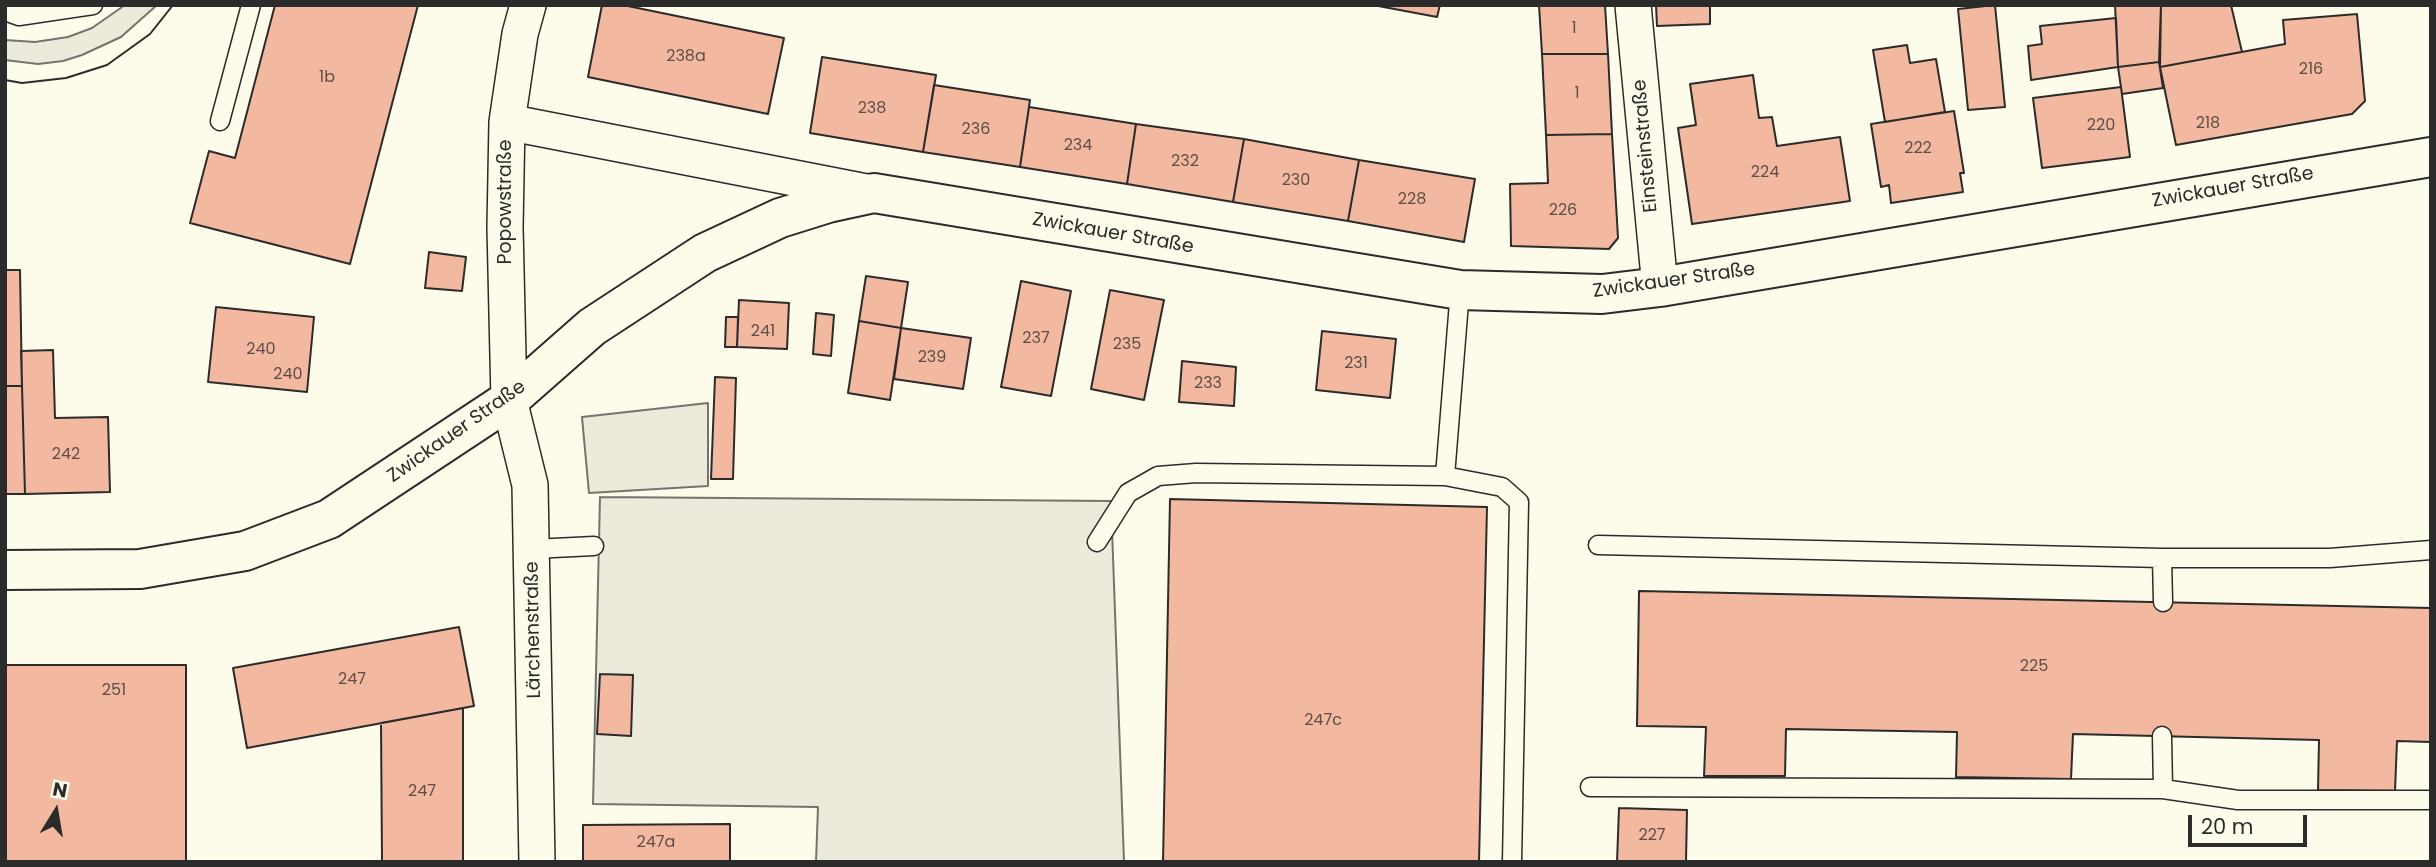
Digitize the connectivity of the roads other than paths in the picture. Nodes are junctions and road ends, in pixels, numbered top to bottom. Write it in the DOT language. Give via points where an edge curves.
graph roads {
  1 [pos="93,5"];
  2 [pos="251,5"];
  3 [pos="528,5"];
  4 [pos="1633,5"];
  5 [pos="5,11"];
  6 [pos="220,121"];
  7 [pos="507,122"];
  8 [pos="2431,157"];
  9 [pos="874,193"];
  10 [pos="1660,287"];
  11 [pos="1460,290"];
  12 [pos="509,400"];
  13 [pos="1445,476"];
  14 [pos="1097,542"];
  15 [pos="1598,545"];
  16 [pos="594,546"];
  17 [pos="533,550"];
  18 [pos="2431,550"];
  19 [pos="2162,558"];
  20 [pos="5,570"];
  21 [pos="2163,602"];
  22 [pos="2162,736"];
  23 [pos="1590,788"];
  24 [pos="2163,789"];
  25 [pos="2431,800"];
  26 [pos="537,862"];
  27 [pos="1512,862"];
  1 -- 5 [label="lane" via="19,16"];
  2 -- 6 [label="lane"];
  3 -- 7 [label="street, Popowstraße"];
  4 -- 10 [label="street, Einsteinstraße"];
  7 -- 9 [label="street, Zwickauer Straße"];
  7 -- 12 [label="street, Popowstraße"];
  8 -- 10 [label="main road, Zwickauer Straße"];
  9 -- 11 [label="main road, Zwickauer Straße"];
  9 -- 12 [label="main road, Zwickauer Straße" via="780,218 705,253 592,327"];
  10 -- 11 [label="main road, Zwickauer Straße" via="1602,294"];
  11 -- 13 [label="lane"];
  12 -- 17 [label="street, Lärchenstraße" via="530,485"];
  12 -- 20 [label="main road, Zwickauer Straße" via="329,519 245,551 140,569"];
  13 -- 14 [label="lane" via="1158,476 1128,493"];
  13 -- 27 [label="lane" via="1502,487 1519,502"];
  15 -- 19 [label="lane"];
  16 -- 17 [label="lane"];
  17 -- 26 [label="street, Lärchenstraße"];
  18 -- 19 [label="lane" via="2330,558"];
  19 -- 21 [label="lane"];
  22 -- 24 [label="lane"];
  23 -- 24 [label="lane"];
  24 -- 25 [label="lane" via="2238,800"];
}
